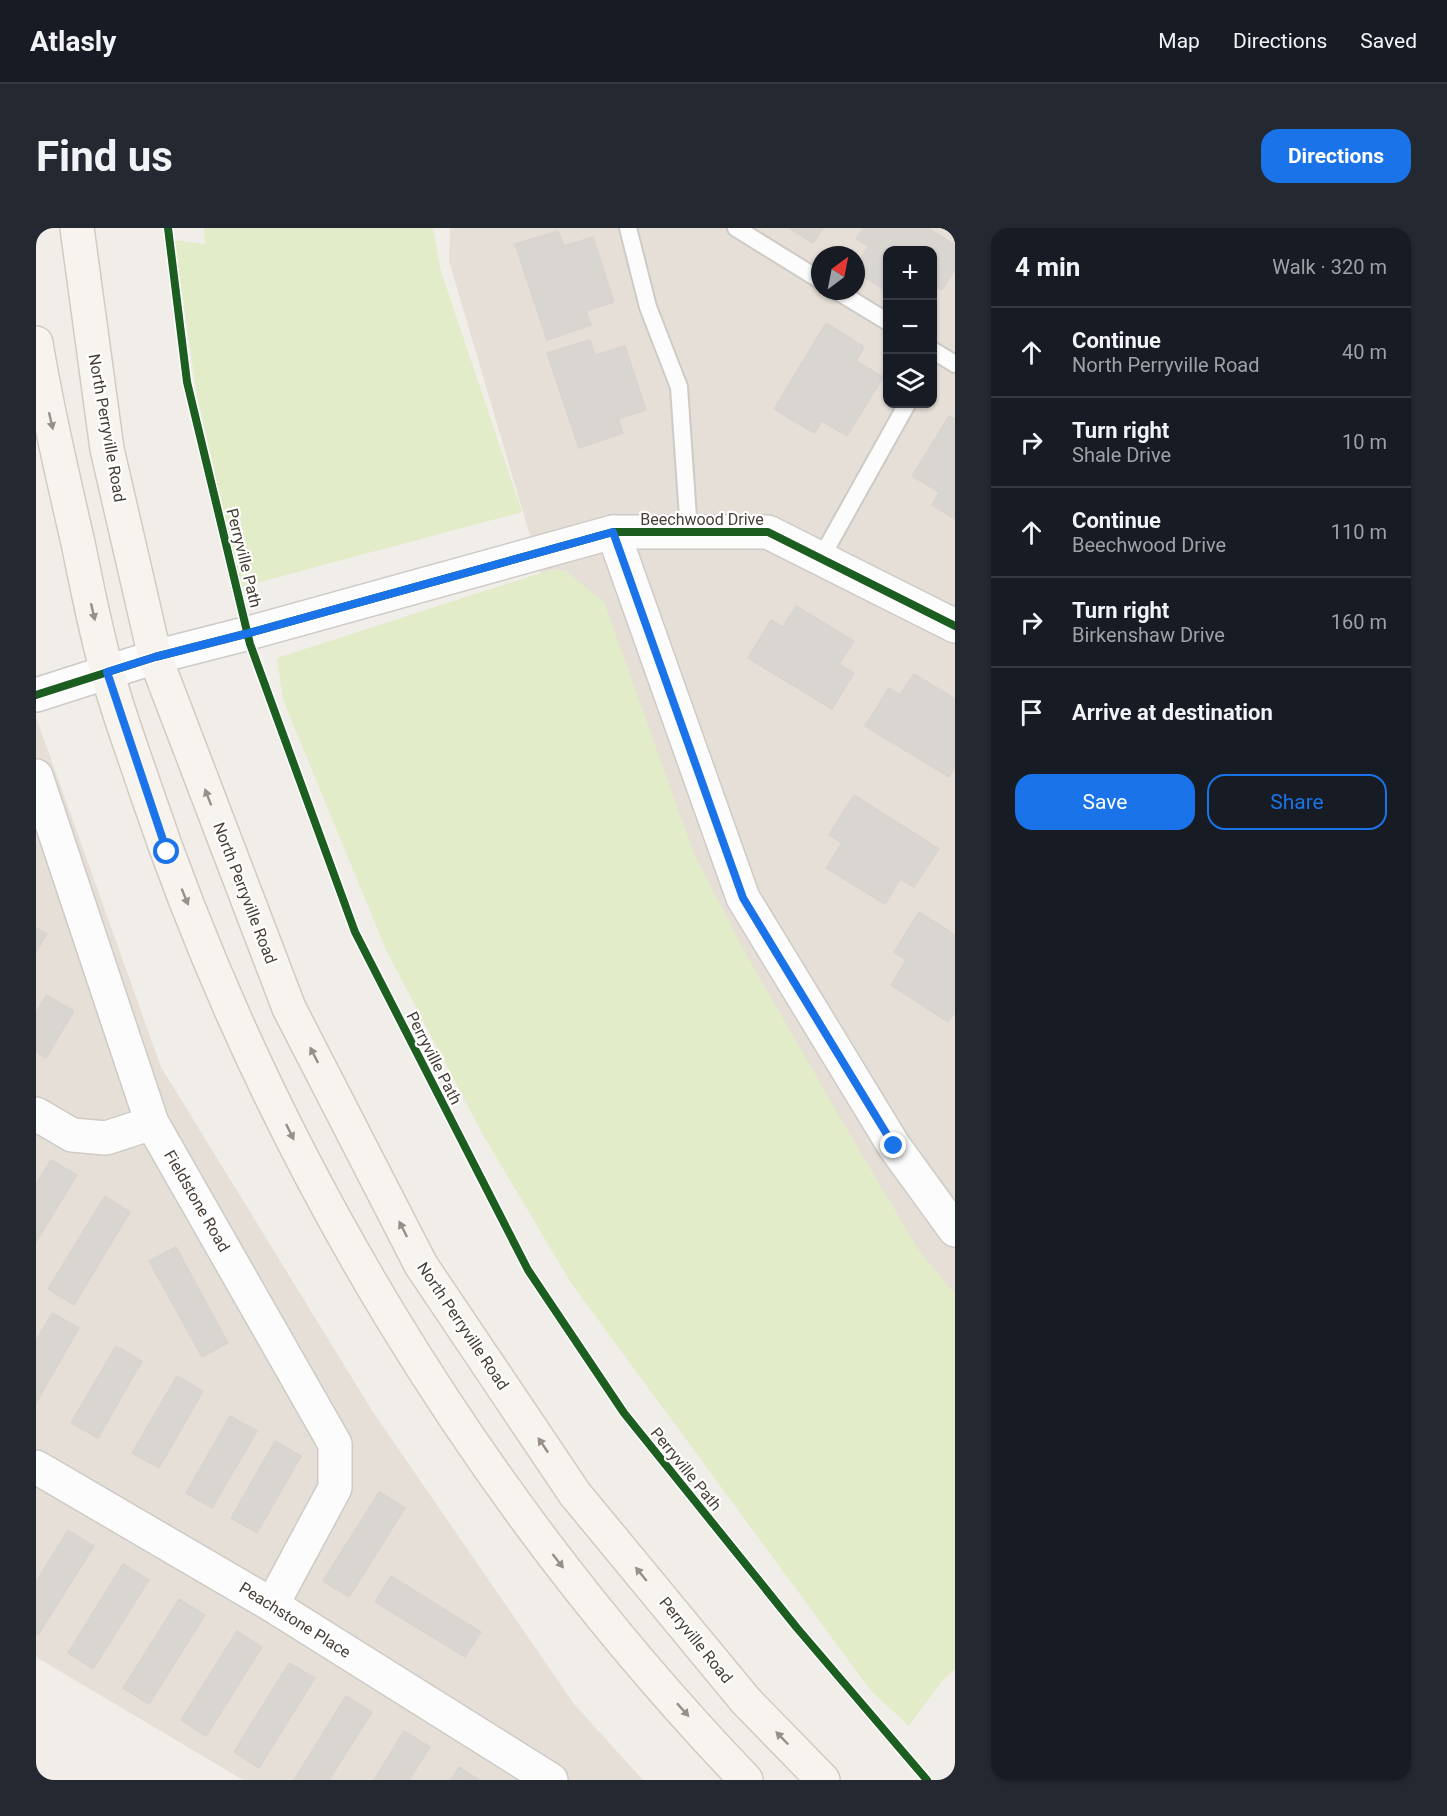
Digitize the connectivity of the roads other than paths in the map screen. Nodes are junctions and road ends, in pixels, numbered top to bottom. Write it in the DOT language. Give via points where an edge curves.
graph roads {
  1 [pos="77,228"];
  2 [pos="628,228"];
  3 [pos="736,228"];
  4 [pos="811,274"];
  5 [pos="852,300"];
  6 [pos="883,319"];
  7 [pos="36,343"];
  8 [pos="937,355"];
  9 [pos="955,364"];
  10 [pos="905,408"];
  11 [pos="613,532"];
  12 [pos="689,532"];
  13 [pos="821,558"];
  14 [pos="955,626"];
  15 [pos="155,657"];
  16 [pos="107,672"];
  17 [pos="36,695"];
  18 [pos="36,776"];
  19 [pos="36,1114"];
  20 [pos="152,1123"];
  21 [pos="955,1230"];
  22 [pos="36,1467"];
  23 [pos="575,1494"];
  24 [pos="272,1605"];
  25 [pos="551,1780"];
  26 [pos="746,1780"];
  27 [pos="823,1780"];
  1 -- 15 [label="main road, North Perryville Road" via="107,449"];
  2 -- 12 [label="lane" via="648,307 679,387"];
  3 -- 4 [label="lane"];
  5 -- 6 [label="lane"];
  7 -- 16 [label="main road, one-way"];
  8 -- 9 [label="lane"];
  10 -- 13 [label="lane"];
  11 -- 12 [label="street, Beechwood Drive"];
  11 -- 15 [label="street, Beechwood Drive"];
  11 -- 21 [label="street" via="743,898 894,1146"];
  12 -- 13 [label="street, Beechwood Drive" via="768,532"];
  13 -- 14 [label="street, Beechwood Drive"];
  15 -- 16 [label="street, Beechwood Drive"];
  23 -- 15 [label="main road, North Perryville Road, one-way" via="421,1265 289,1008"];
  16 -- 17 [label="street, Beechwood Drive"];
  16 -- 26 [label="main road, one-way" via="167,852 228,1005 325,1202 426,1372 522,1514 613,1631"];
  18 -- 20 [label="street, Fieldstone Road"];
  19 -- 20 [label="street" via="72,1135 106,1138"];
  20 -- 24 [label="street, Fieldstone Road" via="335,1444 335,1488"];
  22 -- 24 [label="street, Peachstone Place"];
  27 -- 23 [label="main road, Perryville Road, one-way" via="746,1701"];
  24 -- 25 [label="street, Peachstone Place"];
}
